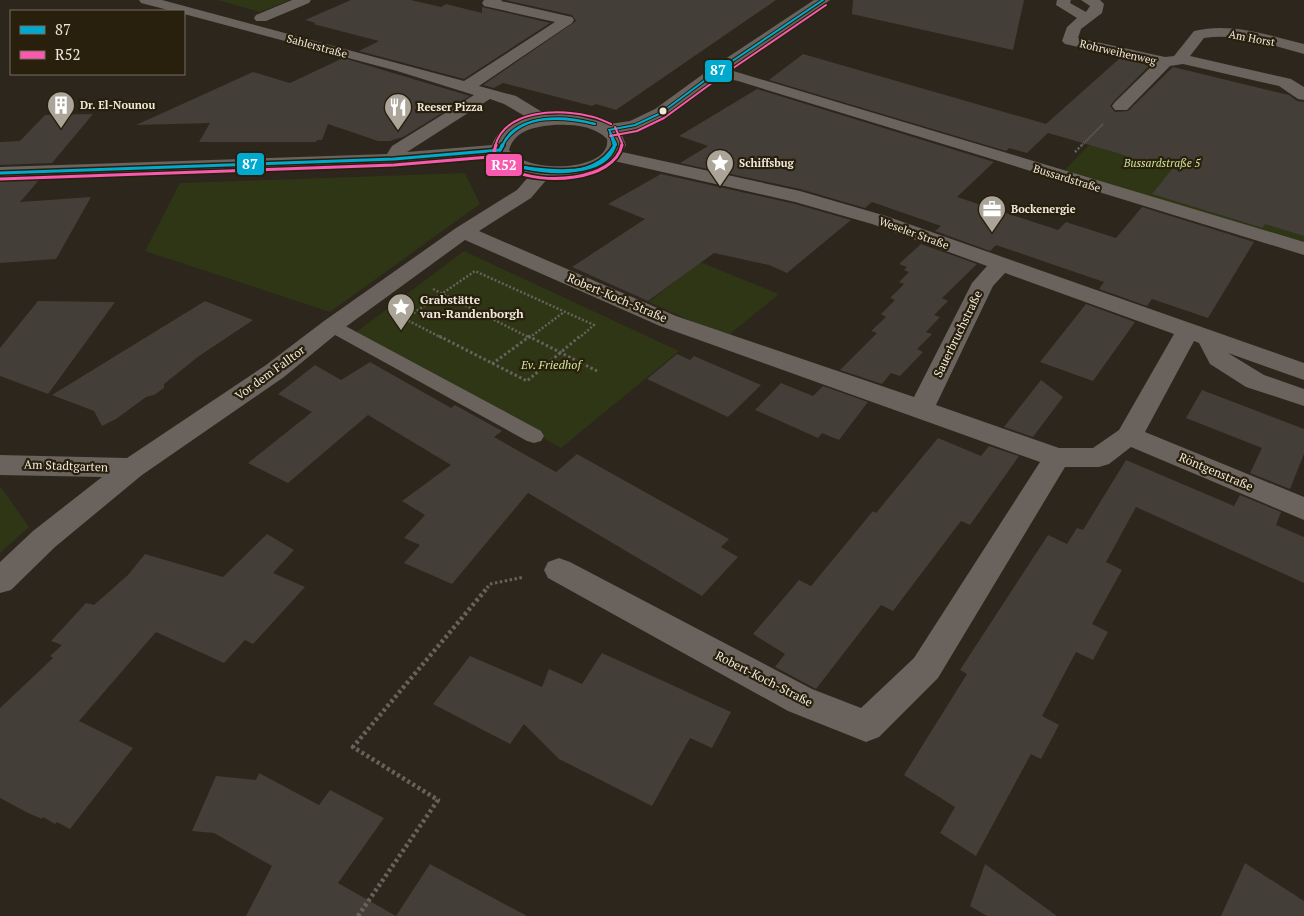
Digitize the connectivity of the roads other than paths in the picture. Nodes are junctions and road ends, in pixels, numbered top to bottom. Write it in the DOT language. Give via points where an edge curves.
graph roads {
  1 [pos="146,0"];
  2 [pos="304,0"];
  3 [pos="494,0"];
  4 [pos="823,0"];
  5 [pos="1064,0"];
  6 [pos="1088,0"];
  7 [pos="1085,17"];
  8 [pos="252,22"];
  9 [pos="1300,57"];
  10 [pos="1183,60"];
  11 [pos="1165,62"];
  12 [pos="716,72"];
  13 [pos="1285,82"];
  14 [pos="466,87"];
  15 [pos="488,93"];
  16 [pos="1304,95"];
  17 [pos="1121,106"];
  18 [pos="543,120"];
  19 [pos="609,130"];
  20 [pos="500,150"];
  21 [pos="611,155"];
  22 [pos="394,159"];
  23 [pos="543,172"];
  24 [pos="0,173"];
  25 [pos="463,232"];
  26 [pos="1304,249"];
  27 [pos="1001,264"];
  28 [pos="332,326"];
  29 [pos="1199,335"];
  30 [pos="1304,372"];
  31 [pos="1304,398"];
  32 [pos="920,409"];
  33 [pos="534,436"];
  34 [pos="1129,436"];
  35 [pos="1057,458"];
  36 [pos="0,465"];
  37 [pos="132,468"];
  38 [pos="1304,509"];
  39 [pos="559,570"];
  40 [pos="0,580"];
  1 -- 8 [label="street, Sahlerstraße"];
  2 -- 8 [label="street"];
  3 -- 14 [label="street" via="489,3 567,20"];
  4 -- 12 [label="street"];
  5 -- 7 [label="street" via="1063,5"];
  6 -- 7 [label="street, Rohrweihenweg" via="1098,4 1097,10"];
  7 -- 11 [label="street, Rohrweihenweg" via="1074,27 1070,41"];
  8 -- 14 [label="street, Sahlerstraße"];
  9 -- 10 [label="street, Am Horst" via="1230,33 1212,31 1199,34 1182,56"];
  9 -- 13 [label="street, Am Horst"];
  10 -- 11 [label="street, Rohrweihenweg"];
  10 -- 13 [label="street, Rohrweihenweg"];
  11 -- 17 [label="street, Rohrweihenweg"];
  12 -- 19 [label="street" via="677,103 645,122"];
  12 -- 26 [label="street, Bussardstraße"];
  13 -- 16 [label="street"];
  14 -- 15 [label="street, Sahlerstraße"];
  15 -- 18 [label="street, Sahlerstraße" via="510,100"];
  15 -- 22 [label="street" via="398,150"];
  18 -- 19 [label="street" via="580,120"];
  18 -- 20 [label="street" via="510,132 502,141"];
  19 -- 21 [label="street" via="615,138 616,147"];
  20 -- 22 [label="street"];
  20 -- 23 [label="street" via="507,160 522,168"];
  21 -- 23 [label="street" via="583,169"];
  21 -- 27 [label="street, Weseler Straße" via="800,197 879,220"];
  22 -- 24 [label="street"];
  23 -- 25 [label="street, Vor dem Falltor" via="524,194"];
  25 -- 28 [label="street, Vor dem Falltor"];
  25 -- 32 [label="street, Robert-Koch-Straße" via="666,320"];
  27 -- 29 [label="street, Weseler Straße"];
  27 -- 32 [label="street, Sauerbruchstraße" via="983,283"];
  28 -- 33 [label="lane"];
  28 -- 37 [label="street, Vor dem Falltor" via="275,371"];
  29 -- 30 [label="street, Weseler Straße"];
  29 -- 31 [label="street" via="1219,359 1255,381"];
  29 -- 34 [label="street, Robert-Koch-Straße"];
  32 -- 35 [label="street, Robert-Koch-Straße"];
  34 -- 35 [label="street, Robert-Koch-Straße" via="1098,457"];
  34 -- 38 [label="street, Röntgenstraße"];
  35 -- 39 [label="street, Robert-Koch-Straße" via="926,668 866,726 800,700"];
  36 -- 37 [label="street, Am Stadtgarten"];
  37 -- 40 [label="street, Vor dem Falltor"];
}
